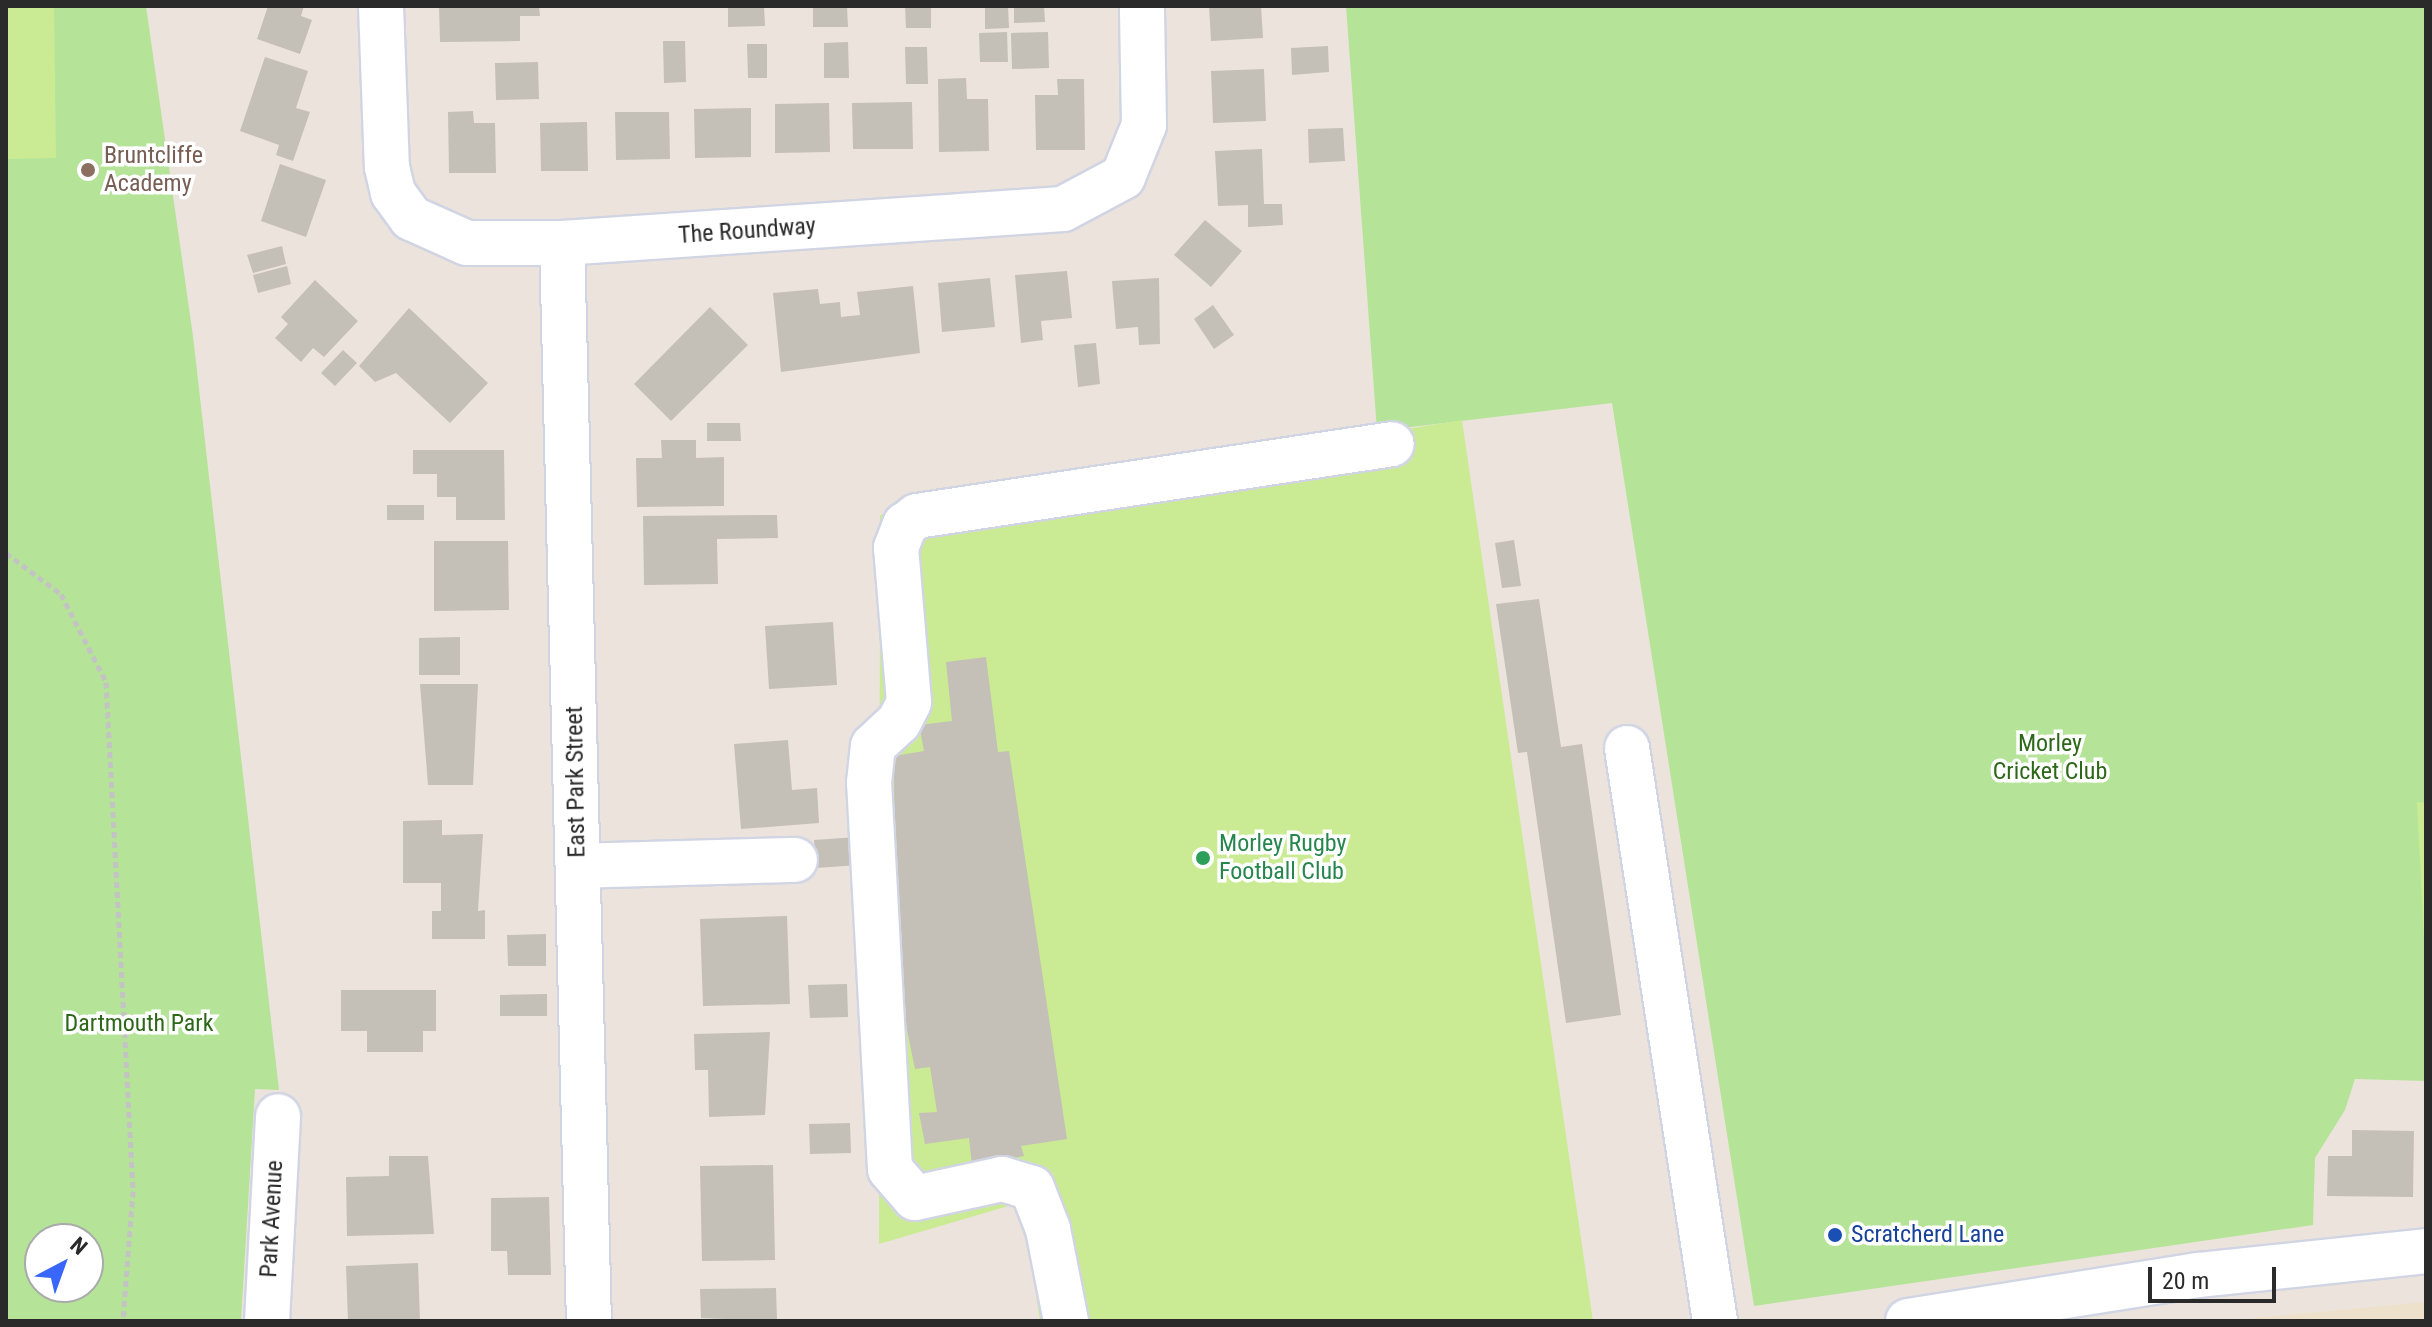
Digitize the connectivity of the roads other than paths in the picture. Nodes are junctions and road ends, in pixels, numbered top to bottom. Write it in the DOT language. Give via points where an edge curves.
graph roads {
  1 [pos="381,6"];
  2 [pos="1142,6"];
  3 [pos="562,243"];
  4 [pos="1392,444"];
  5 [pos="1627,748"];
  6 [pos="795,860"];
  7 [pos="578,866"];
  8 [pos="278,1116"];
  9 [pos="2426,1251"];
  10 [pos="267,1321"];
  11 [pos="589,1321"];
  12 [pos="1066,1321"];
  13 [pos="1715,1321"];
  14 [pos="1908,1321"];
  1 -- 3 [label="street, The Roundway" via="387,167 393,193 411,218 467,243"];
  2 -- 3 [label="street, The Roundway" via="1144,125 1123,177 1063,209"];
  3 -- 7 [label="street, East Park Street"];
  4 -- 12 [label="street" via="917,516 905,525 896,548 909,702 899,722 873,746 869,783 890,1169 915,1198 1002,1179 1032,1188 1048,1229"];
  5 -- 13 [label="street"];
  6 -- 7 [label="street"];
  7 -- 11 [label="street, East Park Street"];
  8 -- 10 [label="street, Park Avenue"];
  9 -- 14 [label="street" via="2198,1275"];
}
